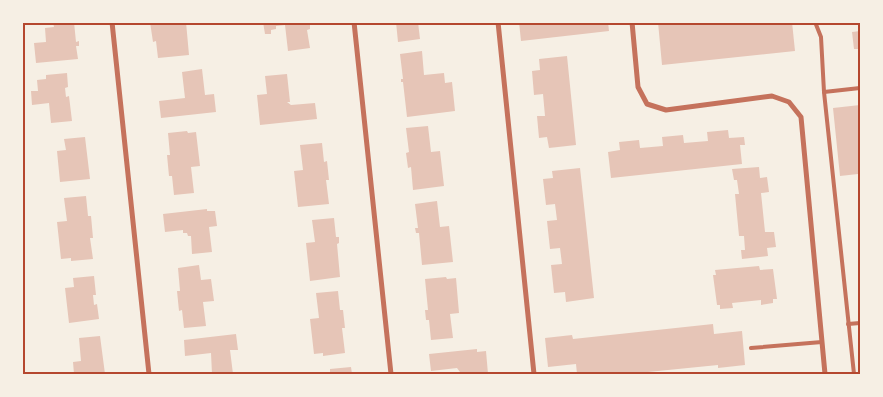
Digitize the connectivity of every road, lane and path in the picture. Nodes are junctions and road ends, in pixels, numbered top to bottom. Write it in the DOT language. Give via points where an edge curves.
graph roads {
  1 [pos="112,22"];
  2 [pos="354,22"];
  3 [pos="498,22"];
  4 [pos="632,22"];
  5 [pos="815,22"];
  6 [pos="860,88"];
  7 [pos="824,92"];
  8 [pos="860,323"];
  9 [pos="848,324"];
  10 [pos="822,342"];
  11 [pos="751,348"];
  12 [pos="149,374"];
  13 [pos="390,374"];
  14 [pos="534,374"];
  15 [pos="825,374"];
  16 [pos="854,374"];
  1 -- 12 [label="street"];
  2 -- 13 [label="street"];
  3 -- 14 [label="street"];
  4 -- 10 [label="street" via="638,87 647,104 666,110 772,96 789,102 801,117"];
  5 -- 7 [label="lane" via="821,38"];
  6 -- 7 [label="lane"];
  7 -- 9 [label="lane"];
  8 -- 9 [label="lane"];
  9 -- 16 [label="lane"];
  10 -- 11 [label="lane"];
  10 -- 15 [label="street"];
}
